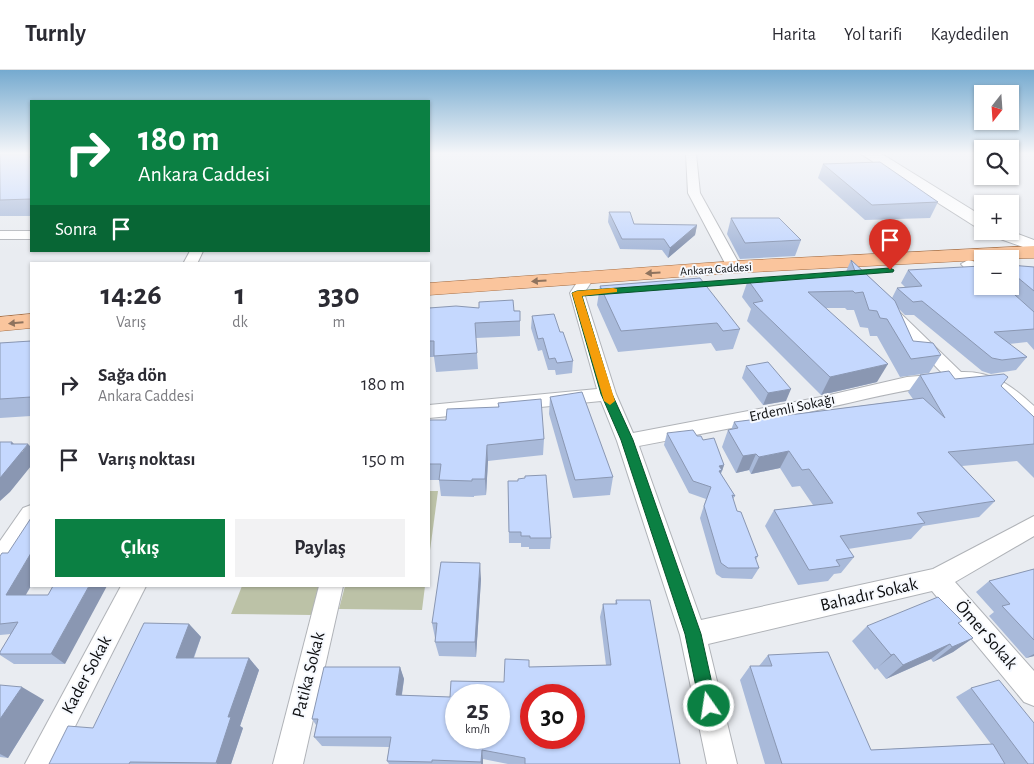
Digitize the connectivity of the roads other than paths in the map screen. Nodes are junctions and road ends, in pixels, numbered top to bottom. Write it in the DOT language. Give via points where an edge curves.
graph roads {
  1 [pos="693,186"];
  2 [pos="924,186"];
  3 [pos="974,218"];
  4 [pos="0,235"];
  5 [pos="30,236"];
  6 [pos="1034,246"];
  7 [pos="1015,250"];
  8 [pos="1034,252"];
  9 [pos="1019,253"];
  10 [pos="974,256"];
  11 [pos="974,258"];
  12 [pos="1019,260"];
  13 [pos="1034,262"];
  14 [pos="734,267"];
  15 [pos="582,285"];
  16 [pos="430,289"];
  17 [pos="878,299"];
  18 [pos="430,304"];
  19 [pos="30,321"];
  20 [pos="0,324"];
  21 [pos="30,337"];
  22 [pos="0,340"];
  23 [pos="957,378"];
  24 [pos="607,394"];
  25 [pos="430,412"];
  26 [pos="1034,417"];
  27 [pos="627,440"];
  28 [pos="30,515"];
  29 [pos="1034,525"];
  30 [pos="0,560"];
  31 [pos="937,579"];
  32 [pos="133,587"];
  33 [pos="331,587"];
  34 [pos="693,634"];
  35 [pos="1034,692"];
  36 [pos="40,764"];
  37 [pos="288,764"];
  38 [pos="722,764"];
  1 -- 14 [label="street" via="694,193"];
  2 -- 3 [label="street"];
  4 -- 5 [label="street"];
  6 -- 7 [label="street"];
  8 -- 9 [label="main road, Ankara Caddesi"];
  10 -- 14 [label="main road, Ankara Caddesi"];
  11 -- 15 [label="main road, Ankara Caddesi" via="854,276"];
  12 -- 13 [label="main road, Ankara Caddesi"];
  14 -- 15 [label="main road, Ankara Caddesi, one-way"];
  15 -- 16 [label="main road, Ankara Caddesi, one-way"];
  15 -- 18 [label="main road, Ankara Caddesi"];
  15 -- 24 [label="street"];
  17 -- 23 [label="street"];
  19 -- 20 [label="main road, one-way"];
  21 -- 22 [label="main road"];
  23 -- 26 [label="street, Erdemli Sokağı" via="976,377 997,383"];
  23 -- 27 [label="street, Erdemli Sokağı" via="907,383 821,404"];
  24 -- 25 [label="street"];
  24 -- 27 [label="street"];
  27 -- 34 [label="street"];
  28 -- 30 [label="street"];
  29 -- 31 [label="street, Bahadır Sokak"];
  31 -- 34 [label="street, Bahadır Sokak"];
  31 -- 35 [label="street, Ömer Sokak"];
  32 -- 36 [label="street, Kader Sokak"];
  33 -- 37 [label="street, Patika Sokak"];
  34 -- 38 [label="street"];
}
